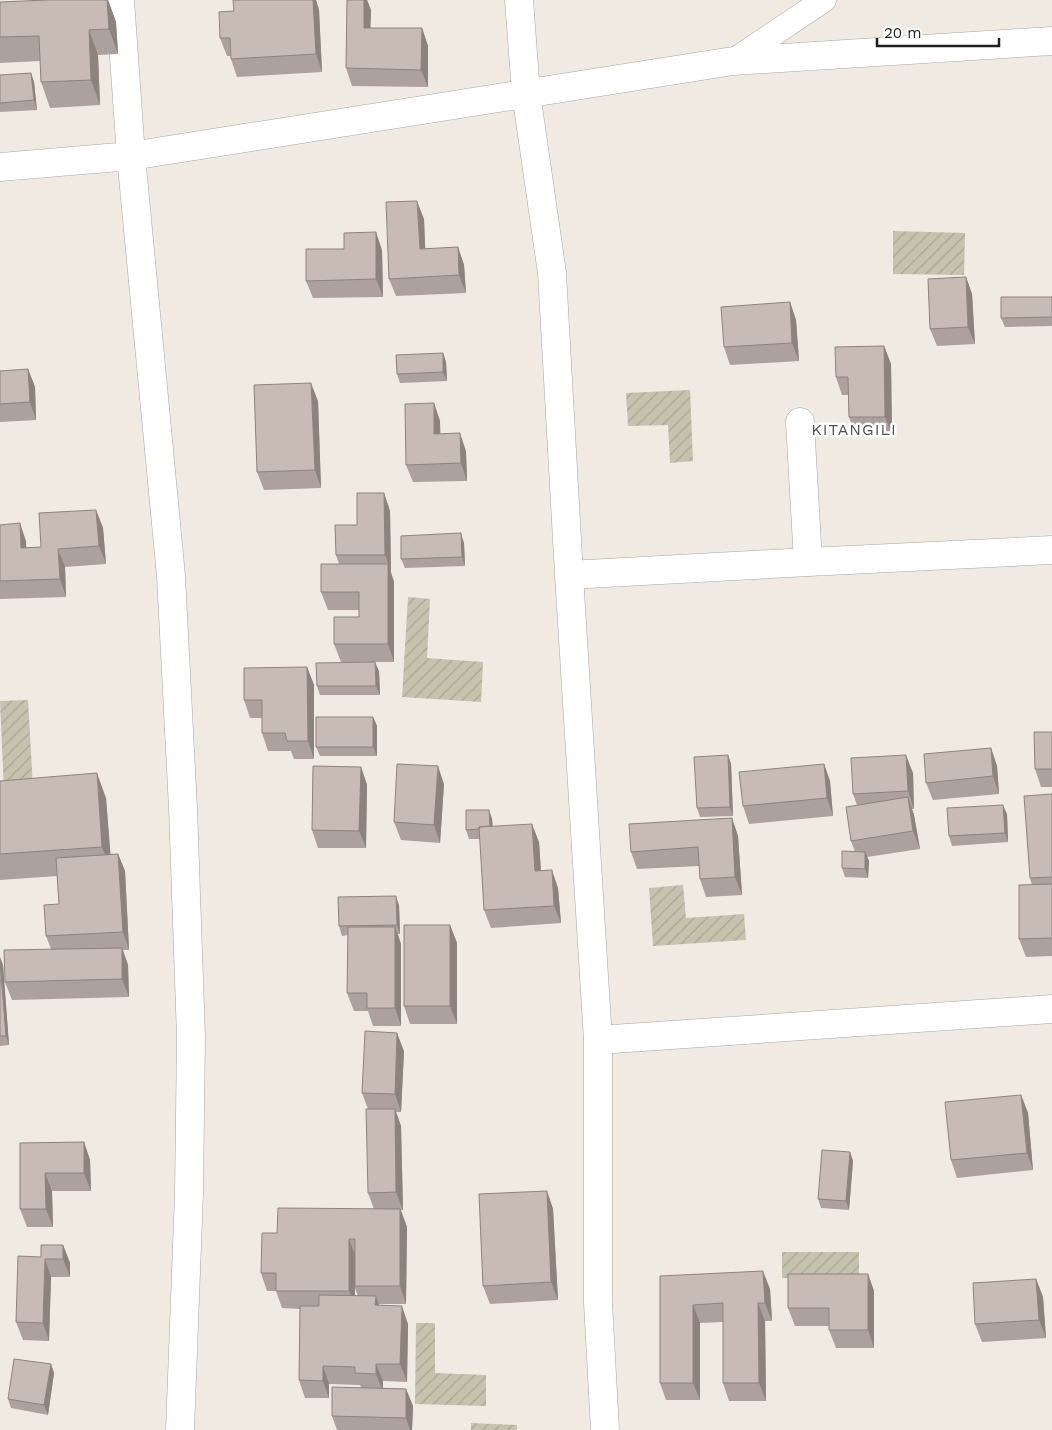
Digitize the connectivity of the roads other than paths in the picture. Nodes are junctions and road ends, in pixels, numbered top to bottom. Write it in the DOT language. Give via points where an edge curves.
graph roads {
  1 [pos="120,0"];
  2 [pos="519,0"];
  3 [pos="824,0"];
  4 [pos="1052,41"];
  5 [pos="733,61"];
  6 [pos="526,93"];
  7 [pos="132,156"];
  8 [pos="0,168"];
  9 [pos="800,422"];
  10 [pos="1052,550"];
  11 [pos="808,562"];
  12 [pos="569,575"];
  13 [pos="1052,1009"];
  14 [pos="598,1040"];
  15 [pos="180,1430"];
  16 [pos="605,1430"];
  1 -- 7 [label="street"];
  2 -- 6 [label="street"];
  3 -- 5 [label="lane"];
  4 -- 5 [label="street"];
  5 -- 6 [label="street"];
  6 -- 7 [label="street"];
  6 -- 12 [label="street" via="552,273"];
  7 -- 8 [label="street"];
  7 -- 15 [label="street" via="171,576 183,808 191,1037"];
  9 -- 11 [label="street"];
  10 -- 11 [label="street"];
  11 -- 12 [label="street"];
  12 -- 14 [label="street"];
  13 -- 14 [label="street"];
  14 -- 16 [label="street" via="598,1303"];
}
